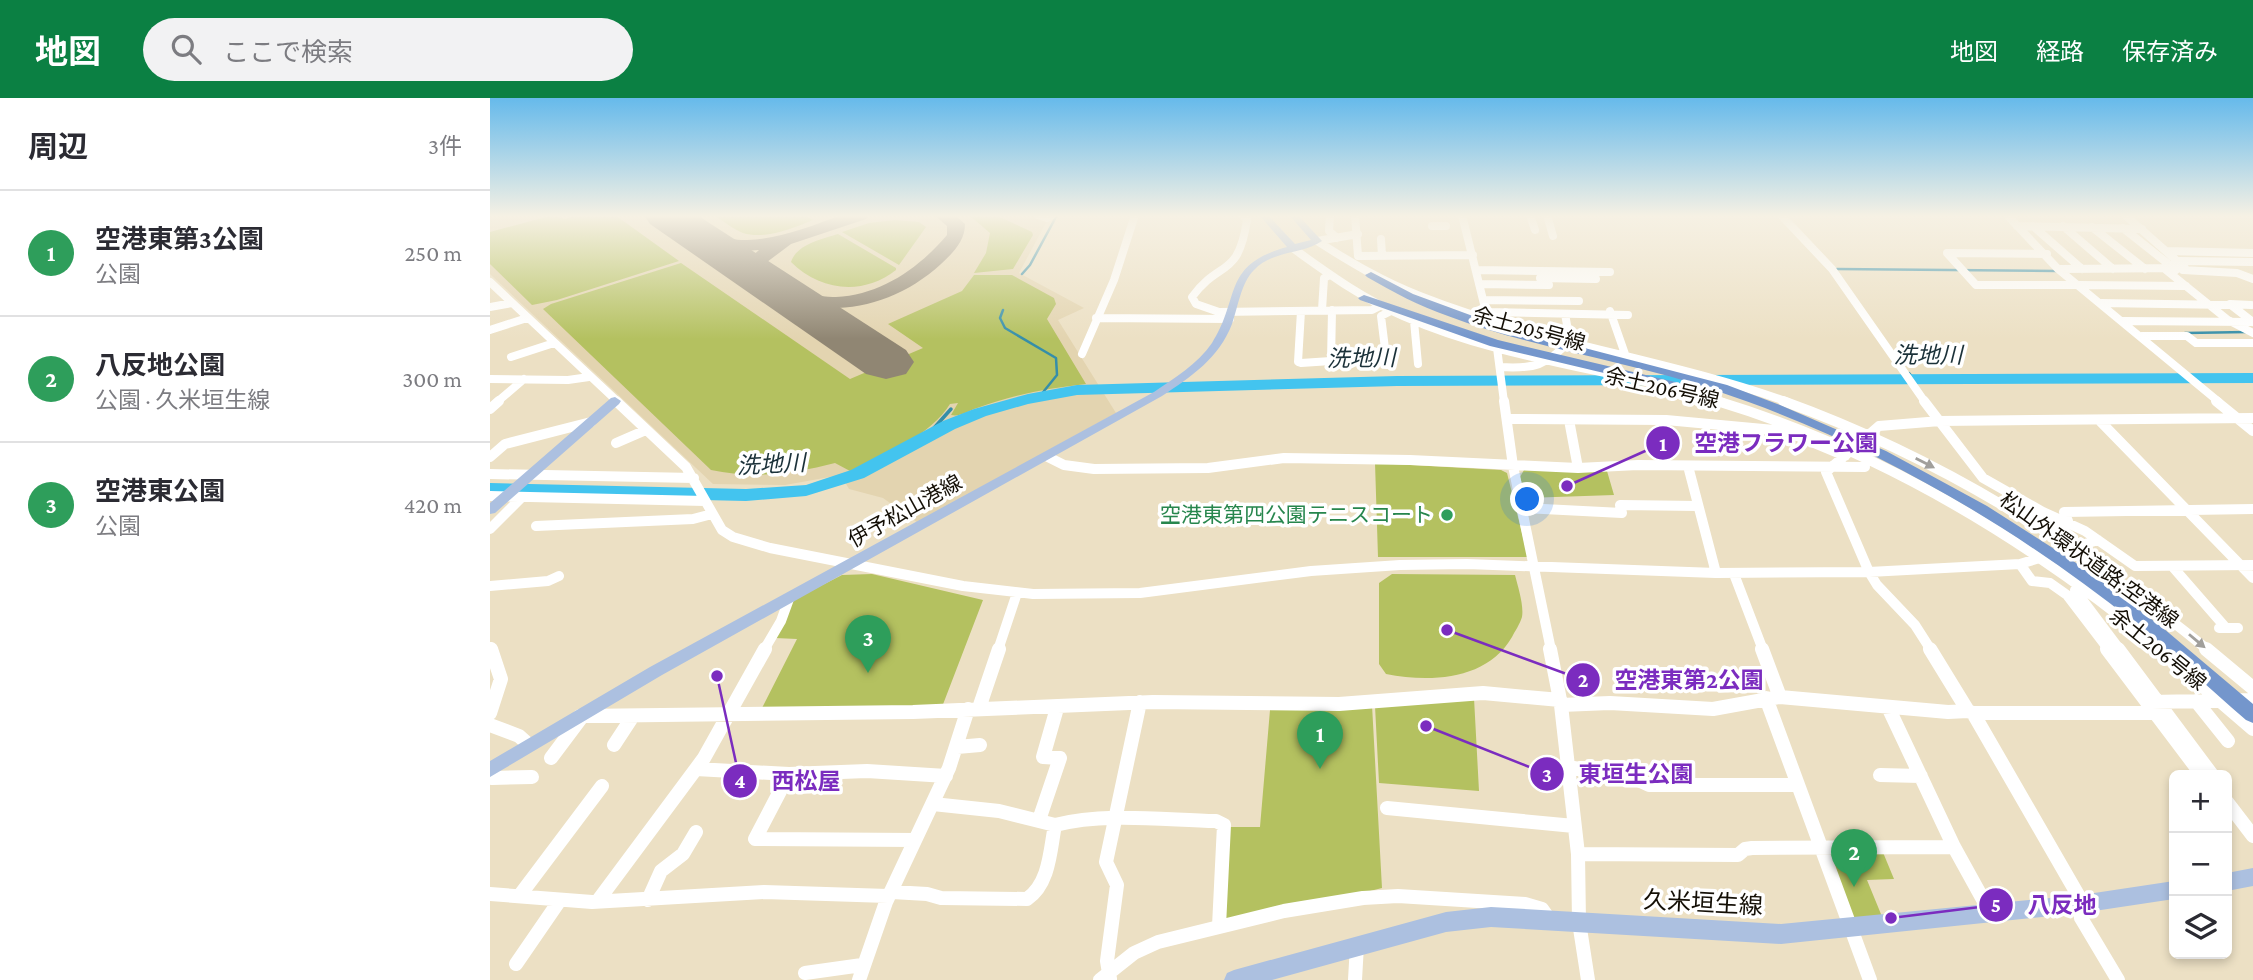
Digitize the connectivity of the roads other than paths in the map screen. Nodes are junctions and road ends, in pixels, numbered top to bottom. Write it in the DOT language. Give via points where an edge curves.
graph roads {
  1 [pos="1122,256"];
  2 [pos="1240,256"];
  3 [pos="1273,256"];
  4 [pos="1303,256"];
  5 [pos="1338,256"];
  6 [pos="1473,256"];
  7 [pos="1820,256"];
  8 [pos="1950,256"];
  9 [pos="1981,256"];
  10 [pos="2013,256"];
  11 [pos="2049,256"];
  12 [pos="2067,256"];
  13 [pos="2098,256"];
  14 [pos="2128,256"];
  15 [pos="2161,256"];
  16 [pos="2173,256"];
  17 [pos="1985,261"];
  18 [pos="2018,261"];
  19 [pos="2178,261"];
  20 [pos="2253,262"];
  21 [pos="2059,269"];
  22 [pos="2082,269"];
  23 [pos="2113,269"];
  24 [pos="1592,270"];
  25 [pos="2145,270"];
  26 [pos="2166,270"];
  27 [pos="2179,270"];
  28 [pos="1397,272"];
  29 [pos="1609,272"];
  30 [pos="1371,275"];
  31 [pos="1328,276"];
  32 [pos="1479,277"];
  33 [pos="2006,277"];
  34 [pos="2044,278"];
  35 [pos="2253,279"];
  36 [pos="490,284"];
  37 [pos="1562,285"];
  38 [pos="2014,285"];
  39 [pos="2052,285"];
  40 [pos="2079,285"];
  41 [pos="1398,286"];
  42 [pos="2186,286"];
  43 [pos="1364,298"];
  44 [pos="1484,300"];
  45 [pos="1579,301"];
  46 [pos="512,303"];
  47 [pos="2101,303"];
  48 [pos="2232,303"];
  49 [pos="2207,304"];
  50 [pos="2251,305"];
  51 [pos="1380,306"];
  52 [pos="490,307"];
  53 [pos="1327,310"];
  54 [pos="1301,311"];
  55 [pos="1391,311"];
  56 [pos="1570,313"];
  57 [pos="1611,313"];
  58 [pos="1628,315"];
  59 [pos="1231,316"];
  60 [pos="527,318"];
  61 [pos="1096,318"];
  62 [pos="1415,319"];
  63 [pos="2123,321"];
  64 [pos="2233,321"];
  65 [pos="2252,328"];
  66 [pos="490,330"];
  67 [pos="2142,337"];
  68 [pos="1570,341"];
  69 [pos="554,343"];
  70 [pos="2253,343"];
  71 [pos="1497,348"];
  72 [pos="1082,354"];
  73 [pos="1625,354"];
  74 [pos="511,357"];
  75 [pos="1420,361"];
  76 [pos="1549,362"];
  77 [pos="1387,365"];
  78 [pos="1500,370"];
  79 [pos="589,377"];
  80 [pos="490,379"];
  81 [pos="524,379"];
  82 [pos="615,401"];
  83 [pos="490,409"];
  84 [pos="2253,418"];
  85 [pos="1507,419"];
  86 [pos="2238,419"];
  87 [pos="1569,420"];
  88 [pos="2099,420"];
  89 [pos="1940,421"];
  90 [pos="591,422"];
  91 [pos="1812,424"];
  92 [pos="646,430"];
  93 [pos="2253,431"];
  94 [pos="1867,434"];
  95 [pos="616,443"];
  96 [pos="1849,453"];
  97 [pos="490,457"];
  98 [pos="1048,457"];
  99 [pos="1513,466"];
  100 [pos="1688,466"];
  101 [pos="1974,466"];
  102 [pos="1833,467"];
  103 [pos="1865,467"];
  104 [pos="1578,468"];
  105 [pos="490,474"];
  106 [pos="527,478"];
  107 [pos="1958,479"];
  108 [pos="695,481"];
  109 [pos="490,496"];
  110 [pos="512,496"];
  111 [pos="704,499"];
  112 [pos="1698,506"];
  113 [pos="1522,508"];
  114 [pos="490,509"];
  115 [pos="2186,509"];
  116 [pos="2253,509"];
  117 [pos="712,514"];
  118 [pos="2068,521"];
  119 [pos="536,526"];
  120 [pos="490,529"];
  121 [pos="2098,540"];
  122 [pos="2073,548"];
  123 [pos="2041,558"];
  124 [pos="2020,564"];
  125 [pos="851,565"];
  126 [pos="2247,565"];
  127 [pos="2172,566"];
  128 [pos="1535,567"];
  129 [pos="1869,572"];
  130 [pos="1716,573"];
  131 [pos="1734,574"];
  132 [pos="559,576"];
  133 [pos="2253,578"];
  134 [pos="490,586"];
  135 [pos="2075,590"];
  136 [pos="1017,593"];
  137 [pos="789,599"];
  138 [pos="2227,628"];
  139 [pos="490,647"];
  140 [pos="2253,688"];
  141 [pos="1773,698"];
  142 [pos="2221,700"];
  143 [pos="2253,700"];
  144 [pos="2196,701"];
  145 [pos="1140,702"];
  146 [pos="1560,702"];
  147 [pos="2151,705"];
  148 [pos="1888,707"];
  149 [pos="1057,708"];
  150 [pos="974,709"];
  151 [pos="1971,712"];
  152 [pos="490,713"];
  153 [pos="729,715"];
  154 [pos="2253,715"];
  155 [pos="580,716"];
  156 [pos="634,716"];
  157 [pos="490,725"];
  158 [pos="2253,729"];
  159 [pos="2228,741"];
  160 [pos="529,745"];
  161 [pos="614,745"];
  162 [pos="979,746"];
  163 [pos="957,747"];
  164 [pos="551,758"];
  165 [pos="1568,767"];
  166 [pos="696,769"];
  167 [pos="2198,770"];
  168 [pos="2208,770"];
  169 [pos="491,774"];
  170 [pos="789,774"];
  171 [pos="1880,775"];
  172 [pos="946,776"];
  173 [pos="1921,776"];
  174 [pos="532,777"];
  175 [pos="1798,785"];
  176 [pos="595,793"];
  177 [pos="933,804"];
  178 [pos="1387,808"];
  179 [pos="2232,809"];
  180 [pos="1039,820"];
  181 [pos="1114,821"];
  182 [pos="1055,825"];
  183 [pos="1574,826"];
  184 [pos="696,832"];
  185 [pos="2253,836"];
  186 [pos="915,840"];
  187 [pos="1954,847"];
  188 [pos="1822,850"];
  189 [pos="1578,854"];
  190 [pos="2253,877"];
  191 [pos="2232,880"];
  192 [pos="2169,891"];
  193 [pos="490,894"];
  194 [pos="890,894"];
  195 [pos="520,895"];
  196 [pos="561,900"];
  197 [pos="648,900"];
  198 [pos="597,902"];
  199 [pos="2081,904"];
  200 [pos="1991,914"];
  201 [pos="1549,919"];
  202 [pos="1579,922"];
  203 [pos="1219,926"];
  204 [pos="1852,929"];
  205 [pos="1357,945"];
  206 [pos="516,964"];
  207 [pos="805,973"];
  208 [pos="861,973"];
  209 [pos="1106,978"];
  210 [pos="1234,980"];
  211 [pos="1355,980"];
  212 [pos="1588,980"];
  213 [pos="1870,980"];
  214 [pos="2118,980"];
  1 -- 61 [label="street"];
  2 -- 59 [label="street" via="1192,298 1196,304"];
  3 -- 59 [label="main road, 伊予松山港線" via="1242,277"];
  4 -- 31 [label="street, 余土206号線"];
  5 -- 30 [label="street, 余土205号線"];
  6 -- 32 [label="street"];
  7 -- 89 [label="street"];
  8 -- 38 [label="street" via="1976,285"];
  9 -- 17 [label="street"];
  10 -- 18 [label="street"];
  11 -- 21 [label="street"];
  12 -- 22 [label="street"];
  13 -- 23 [label="street"];
  14 -- 25 [label="street"];
  15 -- 27 [label="street"];
  16 -- 19 [label="street"];
  19 -- 20 [label="street"];
  19 -- 27 [label="street" via="2185,265"];
  21 -- 22 [label="street"];
  21 -- 40 [label="street"];
  22 -- 23 [label="street"];
  23 -- 25 [label="street"];
  24 -- 29 [label="street"];
  24 -- 32 [label="street" via="1509,269"];
  24 -- 32 [label="street" via="1596,279"];
  25 -- 26 [label="street"];
  26 -- 27 [label="street"];
  26 -- 42 [label="street"];
  27 -- 35 [label="street" via="2243,274"];
  28 -- 41 [label="street"];
  30 -- 41 [label="street, 余土205号線"];
  30 -- 91 [label="highway" via="1412,297 1476,321 1709,384"];
  31 -- 43 [label="street, 余土206号線"];
  31 -- 53 [label="street" via="1324,278"];
  32 -- 37 [label="street"];
  32 -- 44 [label="street"];
  33 -- 38 [label="street"];
  34 -- 39 [label="street"];
  36 -- 46 [label="street"];
  38 -- 39 [label="street"];
  39 -- 40 [label="street"];
  40 -- 42 [label="street"];
  40 -- 47 [label="street"];
  41 -- 68 [label="street, 余土205号線" via="1474,315"];
  42 -- 49 [label="street"];
  43 -- 51 [label="street, 余土206号線"];
  43 -- 62 [label="highway"];
  44 -- 45 [label="street"];
  44 -- 56 [label="street" via="1486,312"];
  46 -- 52 [label="street"];
  46 -- 60 [label="street"];
  47 -- 49 [label="street"];
  47 -- 63 [label="street"];
  48 -- 49 [label="street"];
  48 -- 50 [label="street"];
  48 -- 65 [label="street"];
  49 -- 64 [label="street"];
  51 -- 53 [label="street"];
  51 -- 55 [label="street, 余土206号線"];
  53 -- 54 [label="street"];
  53 -- 54 [label="street" via="1331,361 1314,363 1298,362"];
  54 -- 59 [label="street"];
  55 -- 62 [label="street, 余土206号線"];
  55 -- 77 [label="street" via="1381,316"];
  56 -- 57 [label="street"];
  56 -- 68 [label="street"];
  57 -- 58 [label="street"];
  57 -- 73 [label="street" via="1622,333"];
  59 -- 61 [label="street"];
  59 -- 98 [label="main road, 伊予松山港線" via="1216,346 1181,378"];
  60 -- 66 [label="street"];
  60 -- 69 [label="street"];
  61 -- 72 [label="street"];
  62 -- 71 [label="street, 余土206号線"];
  62 -- 75 [label="street"];
  62 -- 91 [label="highway"];
  63 -- 64 [label="street"];
  63 -- 67 [label="street"];
  64 -- 65 [label="street"];
  67 -- 70 [label="street"];
  67 -- 86 [label="street"];
  68 -- 73 [label="street, 余土205号線"];
  68 -- 76 [label="street"];
  69 -- 74 [label="street"];
  69 -- 79 [label="street"];
  71 -- 76 [label="street, 余土206号線"];
  71 -- 78 [label="street"];
  73 -- 94 [label="street, 余土205号線" via="1749,389"];
  76 -- 78 [label="street" via="1532,369"];
  76 -- 96 [label="street, 余土206号線" via="1668,388 1774,418"];
  78 -- 85 [label="street"];
  79 -- 81 [label="street"];
  79 -- 82 [label="street"];
  80 -- 81 [label="street"];
  81 -- 83 [label="street"];
  82 -- 90 [label="main road"];
  82 -- 92 [label="street"];
  84 -- 86 [label="street"];
  85 -- 87 [label="street"];
  85 -- 99 [label="street"];
  86 -- 88 [label="street"];
  86 -- 93 [label="street"];
  87 -- 96 [label="street" via="1786,430"];
  87 -- 104 [label="street"];
  88 -- 89 [label="street"];
  88 -- 115 [label="street"];
  89 -- 94 [label="street" via="1879,426"];
  89 -- 101 [label="street"];
  90 -- 97 [label="street" via="505,444"];
  90 -- 106 [label="main road"];
  91 -- 154 [label="highway, 松山外環状道路;空港線" via="1939,485 2047,551 2124,606"];
  92 -- 95 [label="street"];
  92 -- 108 [label="street"];
  94 -- 96 [label="street"];
  94 -- 107 [label="street, 余土205号線, one-way"];
  96 -- 102 [label="street"];
  96 -- 123 [label="street, 余土206号線" via="1965,508"];
  98 -- 99 [label="street" via="1064,465 1094,469 1208,468 1284,458"];
  98 -- 125 [label="main road, 伊予松山港線"];
  99 -- 104 [label="street"];
  99 -- 113 [label="street"];
  100 -- 102 [label="street"];
  100 -- 104 [label="street"];
  100 -- 112 [label="street"];
  101 -- 107 [label="street"];
  101 -- 118 [label="street" via="1983,478"];
  102 -- 103 [label="street"];
  102 -- 129 [label="street" via="1826,472"];
  105 -- 106 [label="street"];
  106 -- 108 [label="street"];
  106 -- 110 [label="main road"];
  107 -- 122 [label="street, 余土205号線"];
  108 -- 111 [label="street"];
  109 -- 110 [label="street"];
  110 -- 111 [label="street"];
  110 -- 114 [label="main road"];
  110 -- 120 [label="street"];
  111 -- 117 [label="street"];
  112 -- 113 [label="street" via="1620,505 1622,513"];
  112 -- 130 [label="street"];
  113 -- 128 [label="street"];
  115 -- 116 [label="street"];
  115 -- 118 [label="street" via="2064,512"];
  115 -- 126 [label="street"];
  117 -- 119 [label="street" via="693,519"];
  117 -- 125 [label="street" via="733,537"];
  118 -- 121 [label="street"];
  121 -- 122 [label="street"];
  121 -- 127 [label="street" via="2135,566"];
  122 -- 123 [label="street"];
  122 -- 140 [label="street, 余土205号線, one-way" via="2178,625"];
  123 -- 124 [label="street"];
  123 -- 142 [label="street, 余土206号線" via="2145,635"];
  124 -- 129 [label="street"];
  124 -- 147 [label="street" via="2032,581 2050,583 2067,595"];
  125 -- 136 [label="street"];
  125 -- 137 [label="main road, 伊予松山港線"];
  126 -- 127 [label="street"];
  126 -- 133 [label="street"];
  127 -- 138 [label="street"];
  128 -- 130 [label="street"];
  128 -- 136 [label="street" via="1374,566 1140,593"];
  128 -- 146 [label="street"];
  129 -- 131 [label="street"];
  129 -- 151 [label="street" via="1915,625"];
  130 -- 131 [label="street"];
  131 -- 141 [label="street"];
  132 -- 134 [label="street"];
  135 -- 147 [label="street"];
  136 -- 150 [label="street"];
  137 -- 153 [label="street"];
  137 -- 155 [label="main road, 伊予松山港線"];
  139 -- 152 [label="street" via="501,679"];
  141 -- 146 [label="street" via="1713,709"];
  141 -- 148 [label="street"];
  141 -- 175 [label="street"];
  142 -- 143 [label="street"];
  142 -- 144 [label="street"];
  142 -- 158 [label="street, 余土206号線"];
  144 -- 147 [label="street"];
  144 -- 159 [label="street"];
  145 -- 146 [label="street" via="1326,704 1483,693"];
  145 -- 149 [label="street"];
  145 -- 181 [label="street"];
  146 -- 165 [label="street"];
  147 -- 151 [label="street"];
  147 -- 167 [label="street"];
  147 -- 168 [label="street"];
  148 -- 151 [label="street"];
  148 -- 173 [label="street"];
  149 -- 150 [label="street"];
  149 -- 180 [label="street" via="1043,757 1060,758"];
  150 -- 153 [label="street"];
  150 -- 163 [label="street"];
  151 -- 199 [label="street"];
  153 -- 156 [label="street"];
  153 -- 166 [label="street"];
  155 -- 156 [label="street"];
  155 -- 160 [label="main road, 伊予松山港線"];
  155 -- 164 [label="street"];
  156 -- 161 [label="street"];
  157 -- 160 [label="street"];
  160 -- 169 [label="main road, 伊予松山港線"];
  162 -- 163 [label="street"];
  163 -- 172 [label="street"];
  165 -- 175 [label="street" via="1648,785"];
  165 -- 183 [label="street"];
  166 -- 170 [label="street"];
  166 -- 198 [label="street"];
  169 -- 174 [label="street"];
  170 -- 172 [label="street" via="867,771"];
  170 -- 186 [label="street" via="755,839"];
  171 -- 173 [label="street"];
  172 -- 177 [label="street"];
  173 -- 187 [label="street"];
  175 -- 188 [label="street"];
  176 -- 195 [label="street"];
  177 -- 180 [label="street"];
  177 -- 186 [label="street"];
  178 -- 183 [label="street"];
  179 -- 185 [label="street"];
  180 -- 182 [label="street"];
  181 -- 182 [label="street"];
  181 -- 203 [label="street" via="1216,821 1224,825"];
  181 -- 209 [label="street" via="1106,862 1116,885"];
  182 -- 194 [label="street" via="1042,883 1033,897"];
  183 -- 189 [label="street"];
  184 -- 197 [label="street" via="683,854 661,871"];
  186 -- 194 [label="street"];
  187 -- 188 [label="street" via="1828,846"];
  187 -- 200 [label="street"];
  188 -- 189 [label="street" via="1745,849 1738,855"];
  188 -- 204 [label="street"];
  189 -- 202 [label="street"];
  190 -- 191 [label="main road"];
  192 -- 199 [label="main road, 久米垣生線"];
  193 -- 195 [label="street"];
  194 -- 197 [label="street" via="764,892"];
  194 -- 208 [label="street"];
  195 -- 196 [label="street"];
  196 -- 198 [label="street"];
  196 -- 206 [label="street"];
  197 -- 198 [label="street"];
  199 -- 200 [label="main road, 久米垣生線"];
  199 -- 214 [label="street" via="2081,918"];
  200 -- 204 [label="main road, 久米垣生線"];
  201 -- 202 [label="main road, 久米垣生線"];
  201 -- 203 [label="street" via="1542,909 1525,904 1398,896 1284,911"];
  201 -- 205 [label="main road, 久米垣生線" via="1491,917 1446,922"];
  202 -- 204 [label="main road, 久米垣生線" via="1751,933"];
  202 -- 212 [label="street"];
  203 -- 209 [label="street" via="1144,948"];
  204 -- 213 [label="street"];
  205 -- 210 [label="main road, 久米垣生線"];
  205 -- 211 [label="street"];
  207 -- 208 [label="street"];
}
